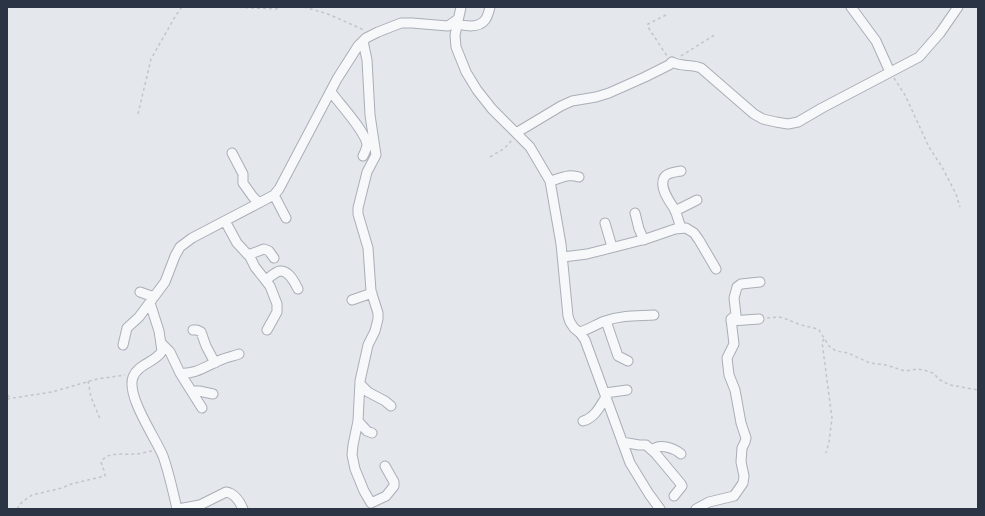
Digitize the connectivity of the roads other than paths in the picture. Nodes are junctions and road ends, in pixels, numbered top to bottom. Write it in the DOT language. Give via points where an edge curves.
graph roads {
  1 [pos="461,7"];
  2 [pos="490,7"];
  3 [pos="851,7"];
  4 [pos="958,7"];
  5 [pos="457,22"];
  6 [pos="367,38"];
  7 [pos="890,72"];
  8 [pos="330,92"];
  9 [pos="517,134"];
  10 [pos="232,153"];
  11 [pos="363,156"];
  12 [pos="681,171"];
  13 [pos="579,177"];
  14 [pos="550,181"];
  15 [pos="274,195"];
  16 [pos="697,200"];
  17 [pos="259,203"];
  18 [pos="675,210"];
  19 [pos="635,214"];
  20 [pos="286,218"];
  21 [pos="225,221"];
  22 [pos="605,223"];
  23 [pos="681,228"];
  24 [pos="644,240"];
  25 [pos="612,247"];
  26 [pos="248,255"];
  27 [pos="563,257"];
  28 [pos="274,258"];
  29 [pos="716,269"];
  30 [pos="266,280"];
  31 [pos="760,282"];
  32 [pos="298,289"];
  33 [pos="140,292"];
  34 [pos="372,293"];
  35 [pos="152,300"];
  36 [pos="352,300"];
  37 [pos="654,315"];
  38 [pos="759,319"];
  39 [pos="606,320"];
  40 [pos="732,321"];
  41 [pos="193,330"];
  42 [pos="267,330"];
  43 [pos="580,332"];
  44 [pos="162,344"];
  45 [pos="123,345"];
  46 [pos="239,354"];
  47 [pos="628,362"];
  48 [pos="214,363"];
  49 [pos="180,373"];
  50 [pos="360,384"];
  51 [pos="627,390"];
  52 [pos="192,391"];
  53 [pos="213,394"];
  54 [pos="605,395"];
  55 [pos="391,406"];
  56 [pos="202,408"];
  57 [pos="358,421"];
  58 [pos="583,421"];
  59 [pos="372,433"];
  60 [pos="622,442"];
  61 [pos="652,450"];
  62 [pos="681,454"];
  63 [pos="385,466"];
  64 [pos="674,496"];
  65 [pos="178,509"];
  66 [pos="243,509"];
  67 [pos="660,509"];
  68 [pos="696,509"];
  1 -- 5 [label="street"];
  2 -- 5 [label="street" via="486,19 478,25 464,26"];
  3 -- 7 [label="street" via="876,41"];
  4 -- 7 [label="street" via="919,57"];
  5 -- 6 [label="street" via="448,26 401,23"];
  5 -- 9 [label="street" via="456,47 466,72 492,109"];
  6 -- 8 [label="street" via="355,51"];
  6 -- 34 [label="street" via="370,115 376,155 367,172 358,214 368,248"];
  7 -- 9 [label="street" via="798,122 788,124 763,119 754,114 701,68 674,63 609,93 572,101"];
  8 -- 11 [label="street" via="366,140 367,149"];
  8 -- 15 [label="street" via="286,179"];
  9 -- 14 [label="street" via="530,147"];
  10 -- 17 [label="street" via="243,174 243,183"];
  12 -- 18 [label="street" via="664,178 666,194"];
  13 -- 14 [label="street" via="568,175"];
  14 -- 27 [label="street"];
  15 -- 17 [label="street"];
  15 -- 20 [label="street"];
  16 -- 18 [label="street"];
  17 -- 21 [label="street"];
  18 -- 23 [label="street"];
  19 -- 24 [label="street"];
  21 -- 26 [label="street"];
  21 -- 35 [label="street" via="180,247 165,282"];
  22 -- 25 [label="street"];
  23 -- 24 [label="street"];
  23 -- 29 [label="street" via="694,233"];
  24 -- 25 [label="street"];
  25 -- 27 [label="street"];
  26 -- 28 [label="street" via="264,249"];
  26 -- 30 [label="street" via="254,267"];
  27 -- 43 [label="street" via="566,305 570,322"];
  30 -- 32 [label="street" via="280,271 284,272 291,277"];
  30 -- 42 [label="street" via="277,304 277,312"];
  31 -- 40 [label="street" via="741,284 737,287 734,298 736,315"];
  33 -- 35 [label="street"];
  34 -- 36 [label="street"];
  34 -- 50 [label="street" via="378,313 377,326 368,345"];
  35 -- 44 [label="street"];
  35 -- 45 [label="street" via="127,328"];
  37 -- 39 [label="street" via="626,315"];
  38 -- 40 [label="street"];
  39 -- 43 [label="street"];
  39 -- 47 [label="street" via="618,356"];
  40 -- 68 [label="street" via="734,344 727,358 729,376 735,390 746,438 741,462 743,483 734,496 709,502"];
  41 -- 48 [label="street" via="202,332"];
  43 -- 54 [label="street"];
  44 -- 49 [label="street" via="170,352"];
  44 -- 65 [label="street" via="160,355 136,372 132,381 133,393 159,447"];
  46 -- 48 [label="street"];
  48 -- 49 [label="street" via="193,372"];
  49 -- 52 [label="street"];
  50 -- 55 [label="street"];
  50 -- 57 [label="street"];
  51 -- 54 [label="street"];
  52 -- 53 [label="street"];
  52 -- 56 [label="street"];
  54 -- 58 [label="street" via="596,412"];
  54 -- 60 [label="street"];
  57 -- 59 [label="street"];
  57 -- 63 [label="street" via="352,455 364,491 372,503 386,496 394,486"];
  60 -- 61 [label="street" via="646,445"];
  60 -- 67 [label="street" via="630,463"];
  61 -- 62 [label="street" via="669,447"];
  61 -- 64 [label="street" via="682,486"];
  65 -- 66 [label="street" via="200,505 226,492 233,495"];
}
